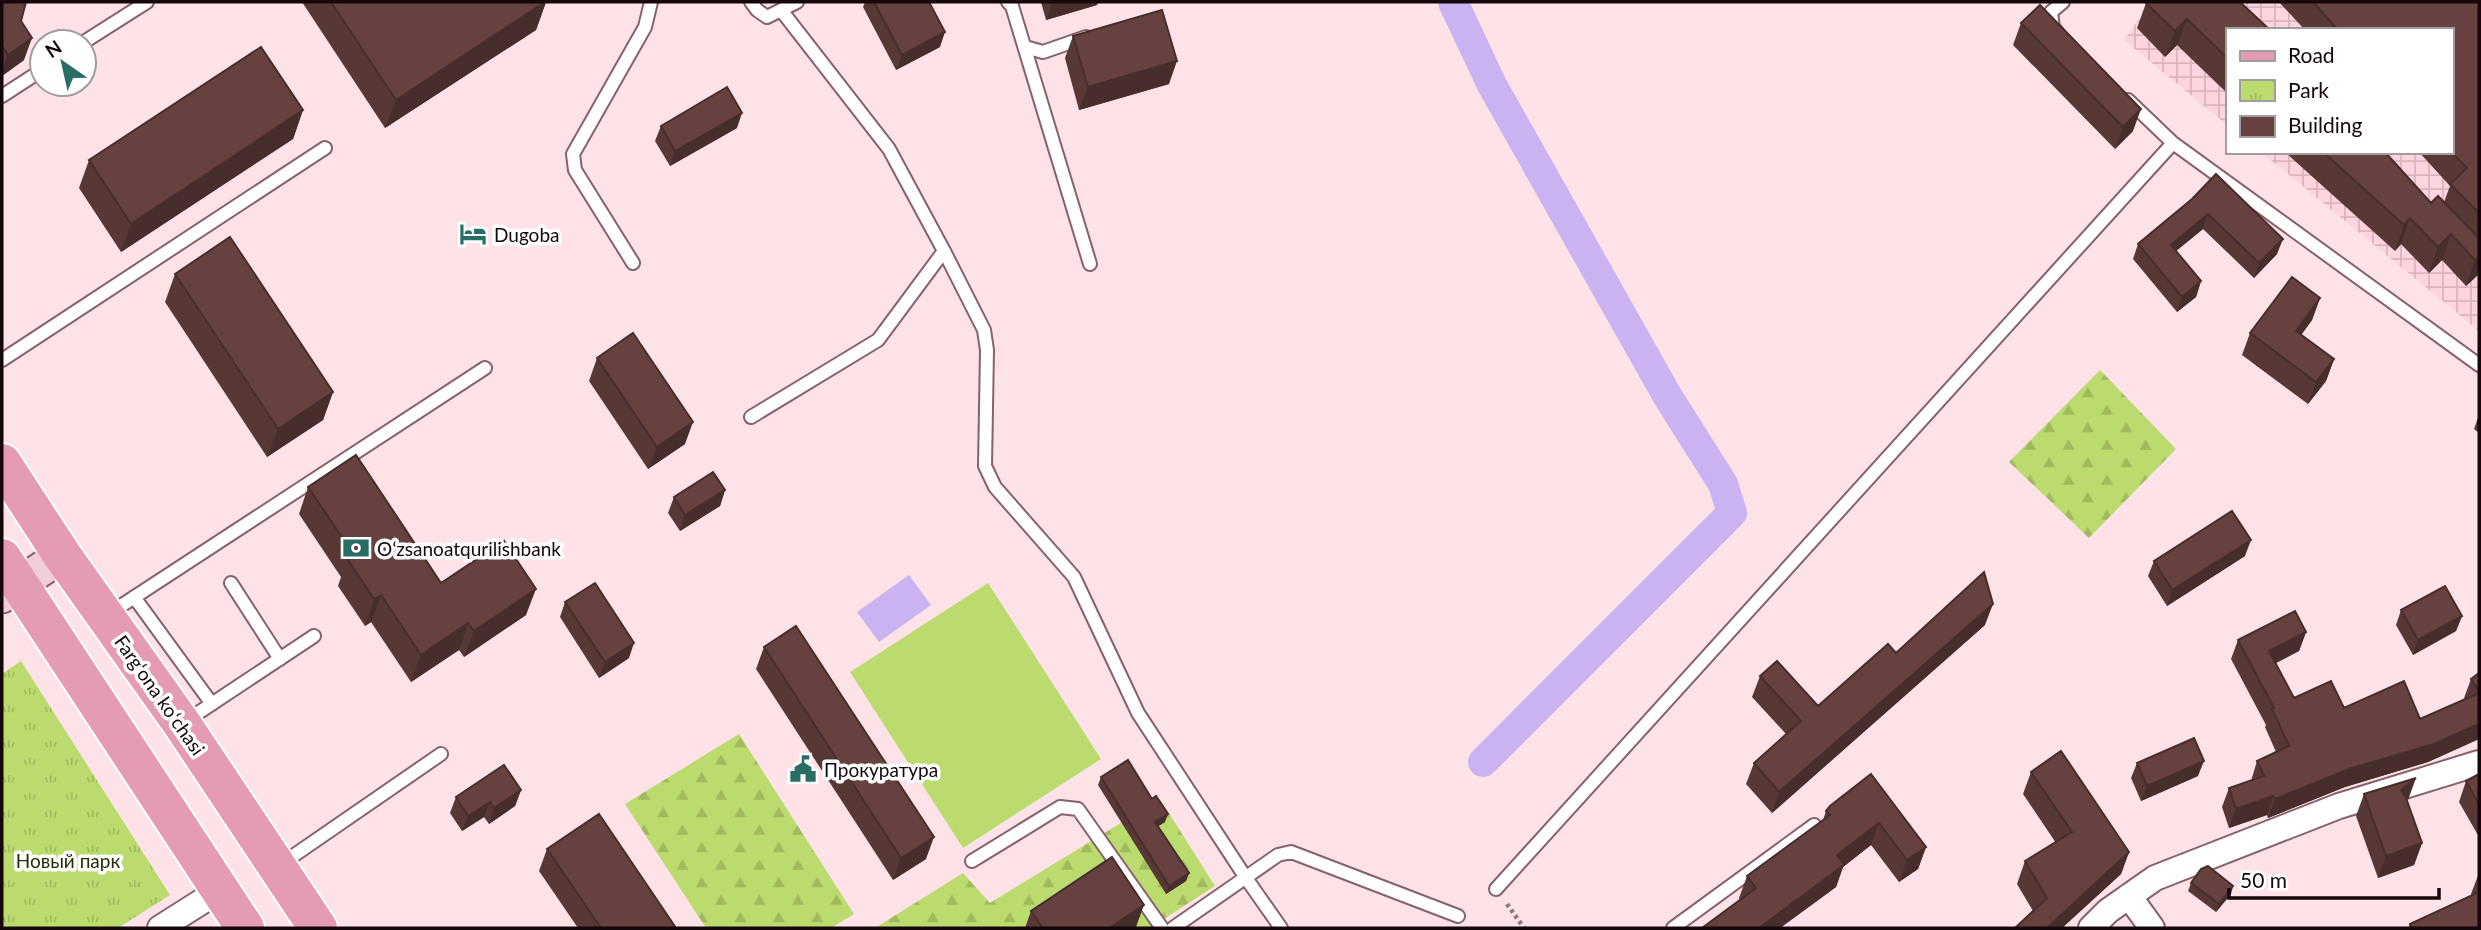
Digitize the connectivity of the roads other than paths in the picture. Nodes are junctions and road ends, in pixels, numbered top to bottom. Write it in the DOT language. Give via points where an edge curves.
graph roads {
  1 [pos="146,2"];
  2 [pos="651,2"];
  3 [pos="751,2"];
  4 [pos="797,2"];
  5 [pos="1008,2"];
  6 [pos="2063,2"];
  7 [pos="781,10"];
  8 [pos="1101,32"];
  9 [pos="98,34"];
  10 [pos="2063,38"];
  11 [pos="1025,47"];
  12 [pos="28,79"];
  13 [pos="2,96"];
  14 [pos="2123,96"];
  15 [pos="2173,143"];
  16 [pos="324,148"];
  17 [pos="944,251"];
  18 [pos="634,263"];
  19 [pos="1090,264"];
  20 [pos="2,360"];
  21 [pos="2479,365"];
  22 [pos="485,368"];
  23 [pos="751,417"];
  24 [pos="2,463"];
  25 [pos="62,555"];
  26 [pos="8,580"];
  27 [pos="231,583"];
  28 [pos="120,607"];
  29 [pos="314,636"];
  30 [pos="280,659"];
  31 [pos="197,714"];
  32 [pos="442,754"];
  33 [pos="2479,764"];
  34 [pos="1814,825"];
  35 [pos="972,861"];
  36 [pos="276,867"];
  37 [pos="1246,878"];
  38 [pos="219,890"];
  39 [pos="1496,890"];
  40 [pos="2129,896"];
  41 [pos="1458,916"];
  42 [pos="160,928"];
  43 [pos="245,928"];
  44 [pos="317,928"];
  45 [pos="1162,928"];
  46 [pos="1173,928"];
  47 [pos="1281,928"];
  48 [pos="1673,928"];
  49 [pos="2091,928"];
  50 [pos="2152,928"];
  1 -- 9 [label="lane"];
  2 -- 18 [label="lane" via="645,27 573,154 575,170"];
  3 -- 7 [label="lane" via="767,17"];
  4 -- 7 [label="lane"];
  5 -- 11 [label="lane"];
  6 -- 10 [label="lane" via="2051,12 2053,29"];
  7 -- 17 [label="lane" via="889,149"];
  8 -- 11 [label="lane" via="1043,52"];
  11 -- 19 [label="lane"];
  12 -- 13 [label="lane"];
  14 -- 15 [label="lane"];
  15 -- 21 [label="lane"];
  15 -- 39 [label="lane"];
  16 -- 20 [label="lane"];
  17 -- 23 [label="lane" via="878,340"];
  17 -- 37 [label="lane" via="984,330 985,466 995,487 1074,577 1138,713"];
  22 -- 28 [label="lane"];
  24 -- 25 [label="main road, Fargʻona koʻchasi"];
  25 -- 26 [label="street"];
  25 -- 28 [label="main road, Fargʻona koʻchasi"];
  26 -- 38 [label="main road"];
  27 -- 30 [label="lane"];
  28 -- 31 [label="main road, Fargʻona koʻchasi"];
  29 -- 30 [label="lane"];
  30 -- 31 [label="lane"];
  31 -- 36 [label="main road, Fargʻona koʻchasi"];
  32 -- 36 [label="lane"];
  33 -- 40 [label="street" via="2339,806 2155,877"];
  34 -- 48 [label="lane"];
  35 -- 45 [label="lane" via="1060,807 1078,809"];
  36 -- 44 [label="main road, Fargʻona koʻchasi"];
  37 -- 41 [label="lane" via="1278,855 1291,852"];
  37 -- 46 [label="lane"];
  37 -- 47 [label="lane"];
  38 -- 42 [label="street"];
  38 -- 43 [label="main road"];
  40 -- 49 [label="street"];
  40 -- 50 [label="street"];
}
